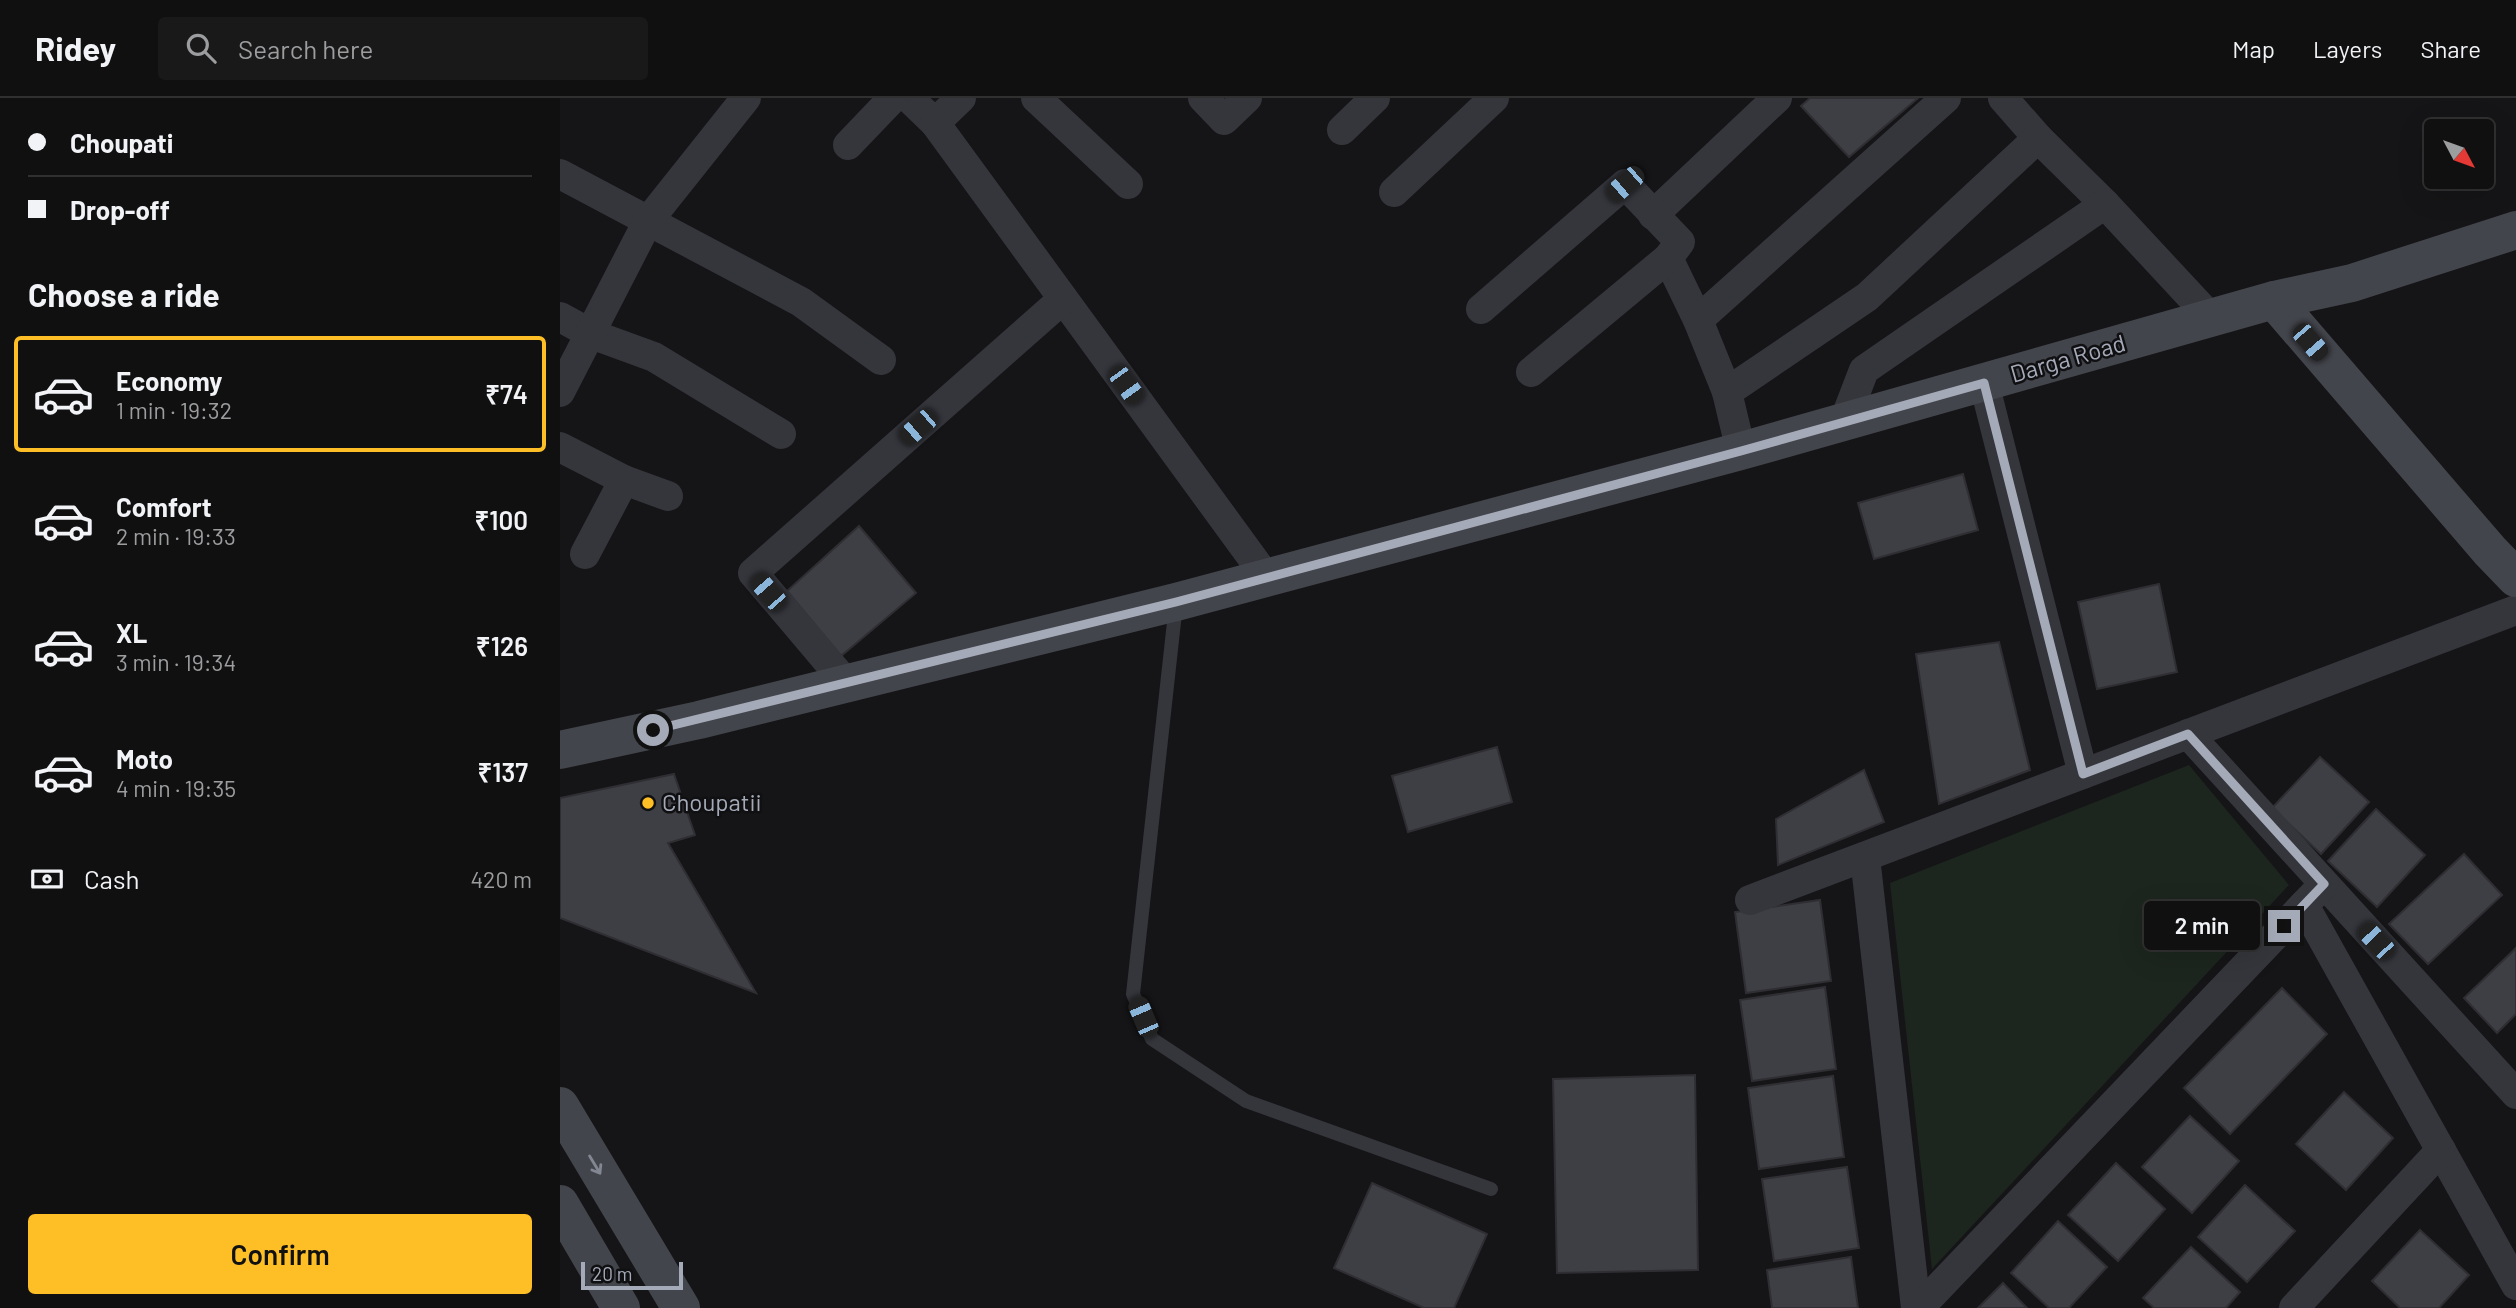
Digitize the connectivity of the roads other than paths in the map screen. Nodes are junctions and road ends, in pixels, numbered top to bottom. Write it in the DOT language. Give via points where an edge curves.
graph roads {
  1 [pos="746,98"];
  2 [pos="893,98"];
  3 [pos="909,98"];
  4 [pos="961,98"];
  5 [pos="1036,98"];
  6 [pos="1202,98"];
  7 [pos="1247,98"];
  8 [pos="1375,98"];
  9 [pos="1494,98"];
  10 [pos="1946,98"];
  11 [pos="2004,98"];
  12 [pos="1762,103"];
  13 [pos="935,123"];
  14 [pos="1342,130"];
  15 [pos="2038,138"];
  16 [pos="848,145"];
  17 [pos="560,174"];
  18 [pos="1128,184"];
  19 [pos="1394,192"];
  20 [pos="2105,204"];
  21 [pos="1653,215"];
  22 [pos="648,221"];
  23 [pos="2516,230"];
  24 [pos="1668,258"];
  25 [pos="1063,299"];
  26 [pos="2274,300"];
  27 [pos="1481,309"];
  28 [pos="560,317"];
  29 [pos="2211,318"];
  30 [pos="1698,320"];
  31 [pos="591,334"];
  32 [pos="881,360"];
  33 [pos="1531,372"];
  34 [pos="1984,383"];
  35 [pos="560,392"];
  36 [pos="1727,392"];
  37 [pos="1844,422"];
  38 [pos="781,434"];
  39 [pos="560,446"];
  40 [pos="1741,451"];
  41 [pos="624,480"];
  42 [pos="668,496"];
  43 [pos="585,554"];
  44 [pos="1267,578"];
  45 [pos="2516,578"];
  46 [pos="1176,602"];
  47 [pos="2516,610"];
  48 [pos="847,684"];
  49 [pos="2188,734"];
  50 [pos="560,750"];
  51 [pos="2083,774"];
  52 [pos="1865,857"];
  53 [pos="2324,884"];
  54 [pos="1750,900"];
  55 [pos="2304,905"];
  56 [pos="2516,1094"];
  57 [pos="560,1106"];
  58 [pos="2441,1150"];
  59 [pos="1491,1189"];
  60 [pos="560,1204"];
  61 [pos="2516,1285"];
  62 [pos="621,1308"];
  63 [pos="681,1308"];
  64 [pos="1918,1308"];
  65 [pos="2294,1308"];
  1 -- 22 [label="street"];
  2 -- 16 [label="street"];
  3 -- 13 [label="street"];
  4 -- 13 [label="street"];
  5 -- 18 [label="street"];
  6 -- 7 [label="street" via="1224,120"];
  8 -- 14 [label="street"];
  9 -- 19 [label="street"];
  10 -- 30 [label="street"];
  11 -- 15 [label="street"];
  12 -- 21 [label="street"];
  13 -- 25 [label="street"];
  15 -- 20 [label="street"];
  15 -- 36 [label="street" via="1867,297"];
  17 -- 22 [label="street"];
  20 -- 29 [label="street"];
  20 -- 37 [label="street" via="1864,370"];
  21 -- 24 [label="street" via="1680,242"];
  21 -- 27 [label="street" via="1625,184"];
  22 -- 31 [label="street"];
  22 -- 32 [label="street" via="800,302"];
  23 -- 26 [label="street, Darga Road" via="2352,283"];
  24 -- 30 [label="street"];
  24 -- 33 [label="street"];
  25 -- 44 [label="street"];
  25 -- 48 [label="street" via="753,573"];
  26 -- 29 [label="street, Darga Road"];
  26 -- 45 [label="street"];
  28 -- 31 [label="street"];
  29 -- 34 [label="street, Darga Road"];
  30 -- 36 [label="street"];
  31 -- 35 [label="street"];
  31 -- 38 [label="street" via="654,357"];
  34 -- 37 [label="street, Darga Road"];
  34 -- 51 [label="street"];
  36 -- 40 [label="street"];
  37 -- 40 [label="street, Darga Road"];
  39 -- 41 [label="street"];
  40 -- 44 [label="street, Darga Road"];
  41 -- 42 [label="street"];
  41 -- 43 [label="street"];
  44 -- 46 [label="street, Darga Road"];
  46 -- 48 [label="street, Darga Road"];
  46 -- 59 [label="lane" via="1133,994 1152,1039 1246,1101"];
  47 -- 49 [label="street"];
  48 -- 50 [label="street, Darga Road"];
  49 -- 51 [label="street"];
  49 -- 53 [label="street"];
  51 -- 52 [label="street"];
  52 -- 54 [label="street"];
  52 -- 64 [label="street"];
  53 -- 55 [label="street"];
  53 -- 56 [label="street"];
  55 -- 58 [label="street"];
  55 -- 64 [label="street"];
  57 -- 63 [label="street, one-way"];
  58 -- 61 [label="street"];
  58 -- 65 [label="street"];
  60 -- 62 [label="street"];
}
